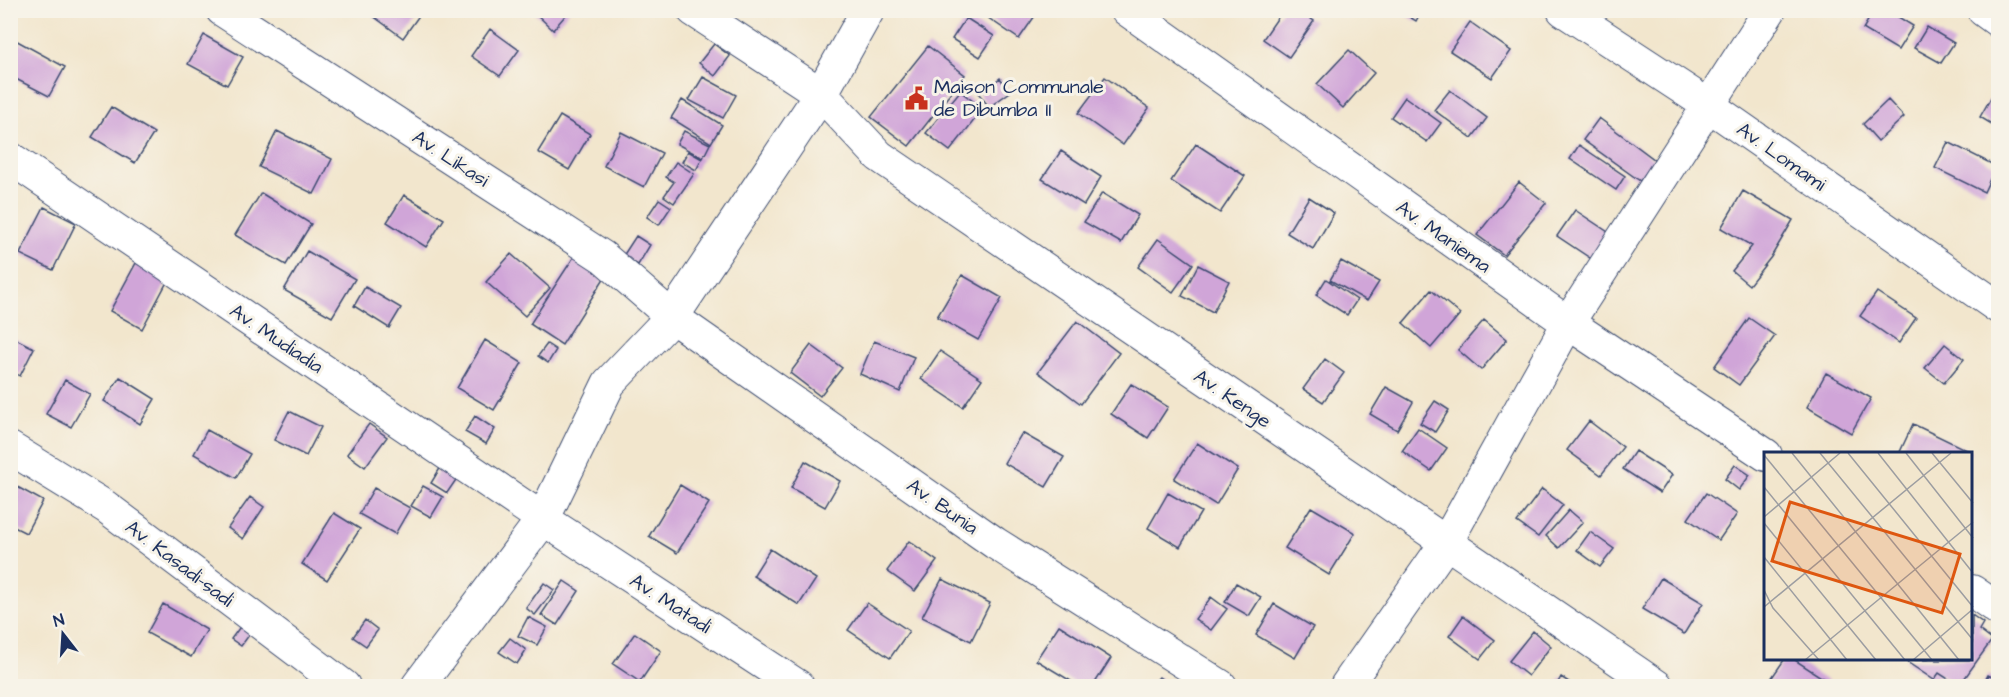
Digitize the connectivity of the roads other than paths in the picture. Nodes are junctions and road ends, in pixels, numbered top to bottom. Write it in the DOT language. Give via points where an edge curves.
graph roads {
  1 [pos="222,10"];
  2 [pos="693,10"];
  3 [pos="868,10"];
  4 [pos="1126,10"];
  5 [pos="1563,10"];
  6 [pos="1770,10"];
  7 [pos="1983,10"];
  8 [pos="1998,21"];
  9 [pos="821,94"];
  10 [pos="1708,105"];
  11 [pos="10,158"];
  12 [pos="1998,307"];
  13 [pos="672,317"];
  14 [pos="1568,323"];
  15 [pos="10,448"];
  16 [pos="1764,454"];
  17 [pos="543,519"];
  18 [pos="1446,543"];
  19 [pos="1973,592"];
  20 [pos="1998,609"];
  21 [pos="344,687"];
  22 [pos="418,687"];
  23 [pos="798,687"];
  24 [pos="1221,687"];
  25 [pos="1346,687"];
  26 [pos="1657,687"];
  1 -- 13 [label="street, Av. Likasi" via="603,257"];
  2 -- 9 [label="street, Av. Kenge"];
  3 -- 9 [label="highway"];
  4 -- 14 [label="street, Av. Maniema"];
  5 -- 10 [label="street, Av. Lomami"];
  6 -- 10 [label="street"];
  7 -- 8 [label="street"];
  9 -- 13 [label="highway"];
  9 -- 18 [label="street, Av. Kenge" via="879,156"];
  10 -- 12 [label="street, Av. Lomami"];
  10 -- 14 [label="street"];
  11 -- 17 [label="street, Av. Mudiadia"];
  13 -- 17 [label="highway" via="609,383"];
  13 -- 24 [label="street, Av. Bunia" via="996,543"];
  14 -- 16 [label="street, Av. Maniema"];
  14 -- 18 [label="street"];
  15 -- 21 [label="street, Av. Kasadi-sadi" via="106,507"];
  17 -- 22 [label="highway"];
  17 -- 23 [label="street, Av. Matadi"];
  18 -- 25 [label="street"];
  18 -- 26 [label="street, Av. Kenge"];
  19 -- 20 [label="street"];
}
